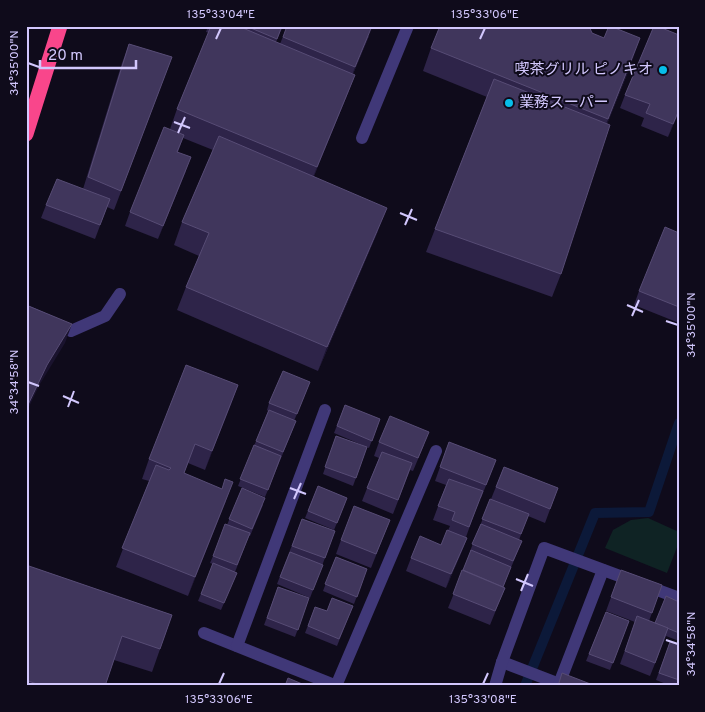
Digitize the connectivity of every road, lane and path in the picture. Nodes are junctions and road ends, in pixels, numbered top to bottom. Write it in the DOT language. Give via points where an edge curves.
graph roads {
  1 [pos="60,26"];
  2 [pos="408,26"];
  3 [pos="26,134"];
  4 [pos="362,138"];
  5 [pos="120,294"];
  6 [pos="26,311"];
  7 [pos="325,410"];
  8 [pos="436,451"];
  9 [pos="599,568"];
  10 [pos="679,598"];
  11 [pos="204,633"];
  12 [pos="237,646"];
  13 [pos="506,664"];
  14 [pos="558,683"];
  15 [pos="337,686"];
  16 [pos="495,686"];
  1 -- 3 [label="highway"];
  2 -- 4 [label="street"];
  5 -- 6 [label="street" via="105,316 71,331"];
  7 -- 12 [label="street"];
  8 -- 15 [label="street"];
  9 -- 10 [label="street"];
  9 -- 13 [label="street" via="544,548"];
  9 -- 14 [label="street"];
  11 -- 12 [label="street"];
  12 -- 15 [label="street"];
  13 -- 14 [label="street"];
  13 -- 16 [label="street"];
}
